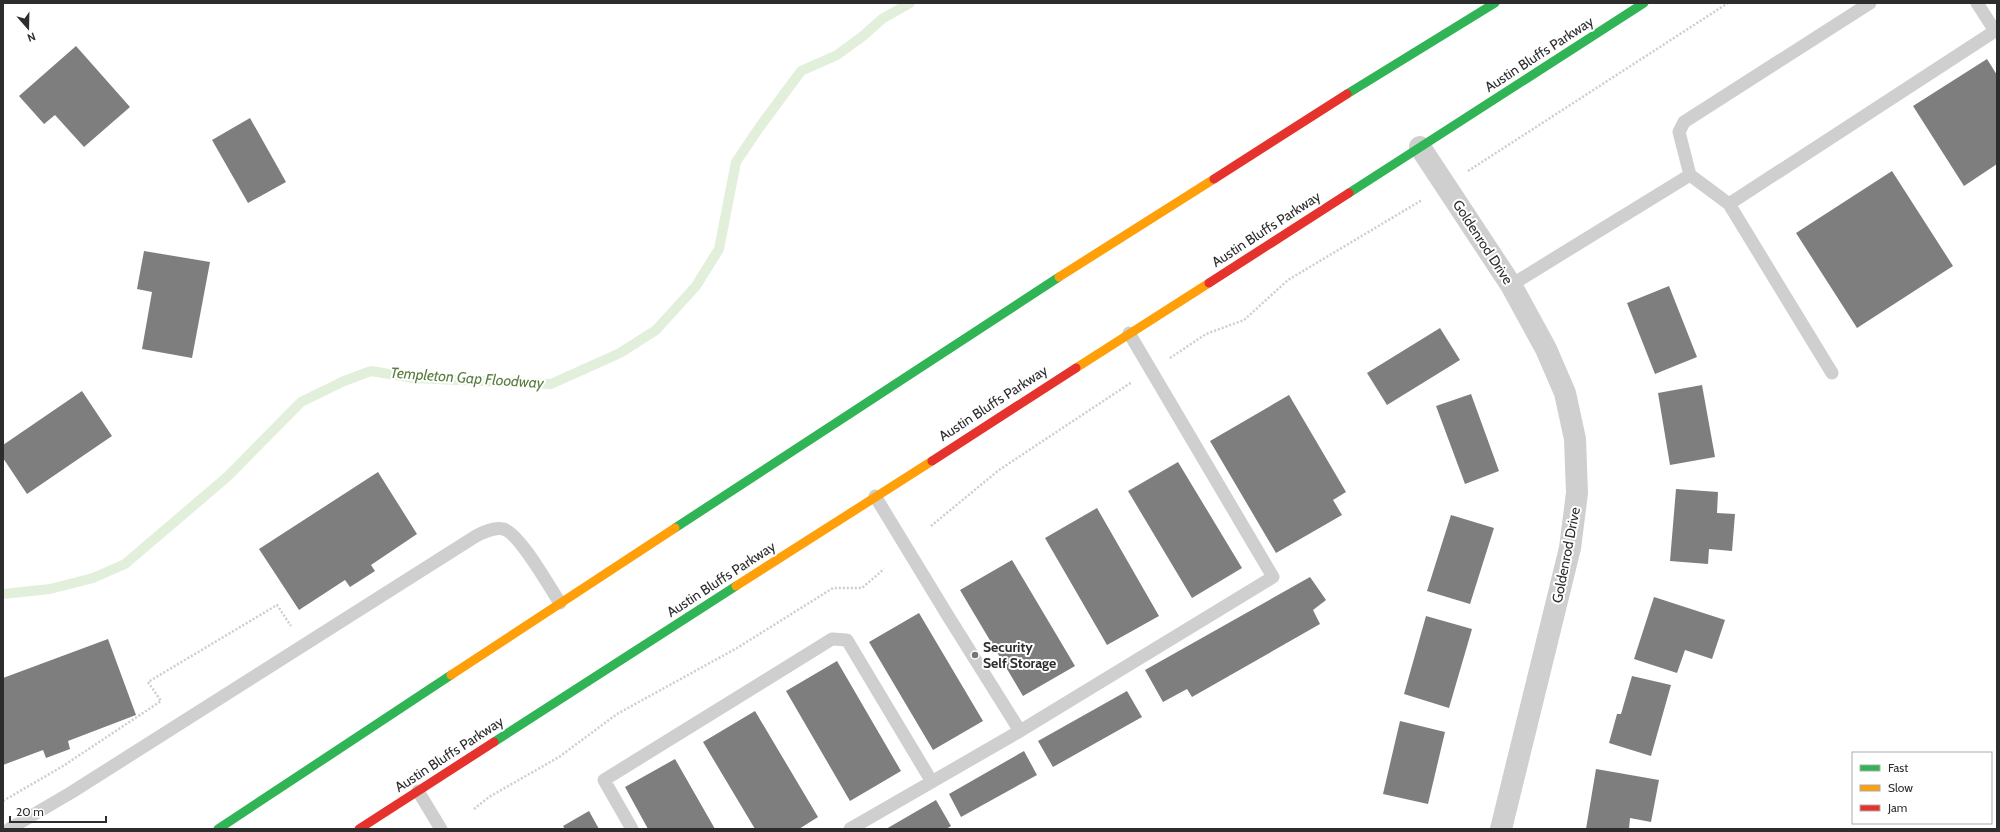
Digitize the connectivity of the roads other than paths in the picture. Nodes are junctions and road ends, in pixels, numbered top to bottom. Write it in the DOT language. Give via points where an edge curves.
graph roads {
  1 [pos="1495,3"];
  2 [pos="1644,3"];
  3 [pos="1870,3"];
  4 [pos="1977,3"];
  5 [pos="1996,31"];
  6 [pos="1420,147"];
  7 [pos="1690,175"];
  8 [pos="1728,204"];
  9 [pos="1511,284"];
  10 [pos="1129,333"];
  11 [pos="1832,373"];
  12 [pos="875,496"];
  13 [pos="560,603"];
  14 [pos="1020,731"];
  15 [pos="932,782"];
  16 [pos="418,791"];
  17 [pos="9,829"];
  18 [pos="218,829"];
  19 [pos="359,829"];
  20 [pos="441,829"];
  21 [pos="632,829"];
  22 [pos="850,829"];
  23 [pos="1501,829"];
  1 -- 13 [label="main road" via="1231,168"];
  2 -- 6 [label="main road, Austin Bluffs Parkway"];
  3 -- 7 [label="lane" via="1684,122 1679,132"];
  4 -- 5 [label="lane"];
  5 -- 8 [label="lane"];
  6 -- 9 [label="street, Goldenrod Drive"];
  6 -- 10 [label="main road, Austin Bluffs Parkway"];
  7 -- 8 [label="lane"];
  7 -- 9 [label="lane"];
  8 -- 11 [label="lane"];
  9 -- 23 [label="street, Goldenrod Drive" via="1546,349 1565,393 1575,440 1577,493 1570,548"];
  10 -- 12 [label="main road, Austin Bluffs Parkway"];
  10 -- 14 [label="lane" via="1273,577"];
  12 -- 14 [label="lane"];
  12 -- 16 [label="main road, Austin Bluffs Parkway"];
  13 -- 17 [label="lane" via="520,541 510,531 502,528 476,536"];
  13 -- 18 [label="main road"];
  14 -- 15 [label="lane"];
  15 -- 21 [label="lane" via="847,640 832,639 604,780"];
  15 -- 22 [label="lane"];
  16 -- 19 [label="main road, Austin Bluffs Parkway"];
  16 -- 20 [label="lane"];
}
